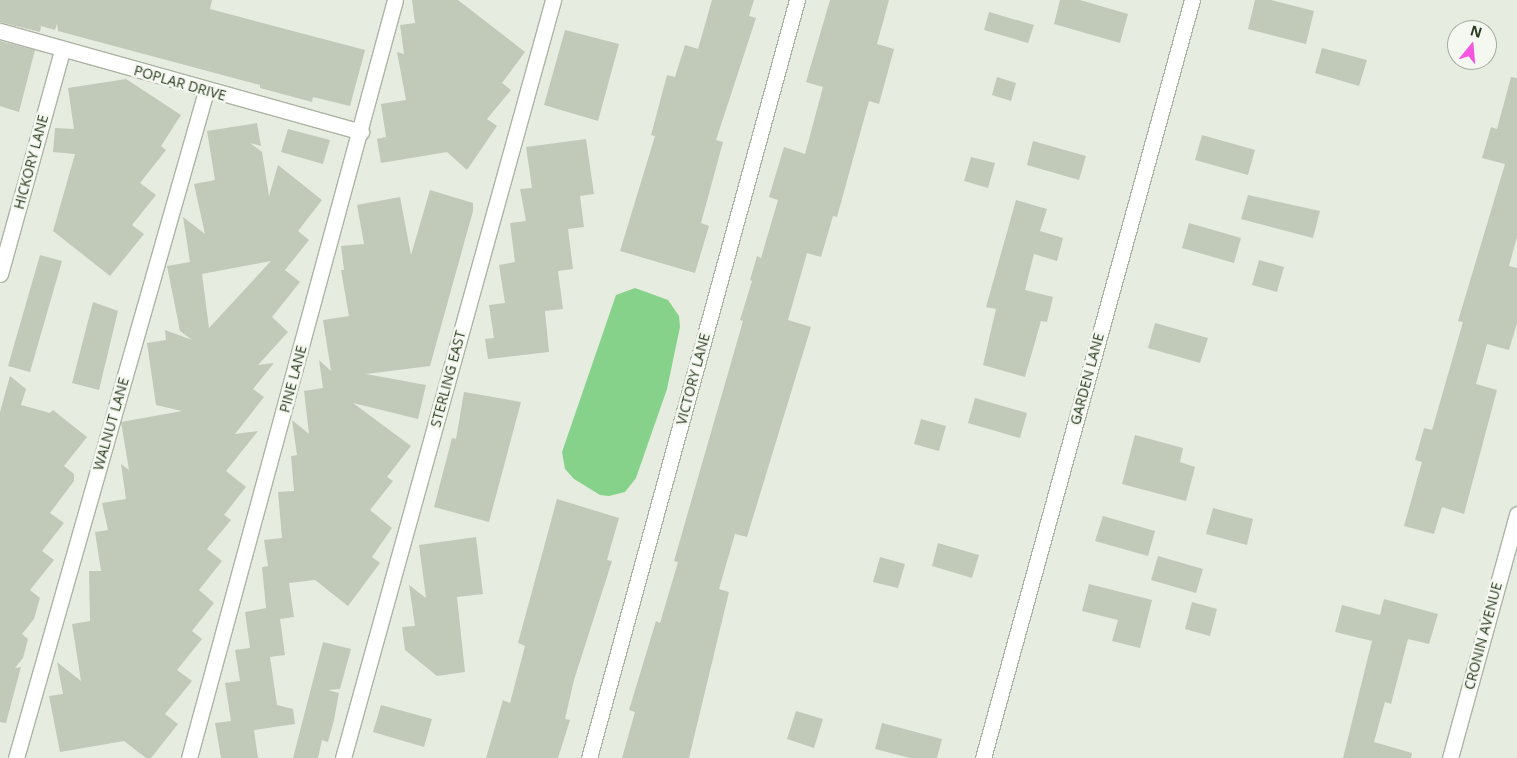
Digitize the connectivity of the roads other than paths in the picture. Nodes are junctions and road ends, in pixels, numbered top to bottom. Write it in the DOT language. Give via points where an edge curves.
graph roads {
  1 [pos="395,0"];
  2 [pos="553,0"];
  3 [pos="797,0"];
  4 [pos="1192,0"];
  5 [pos="0,32"];
  6 [pos="62,50"];
  7 [pos="206,91"];
  8 [pos="361,132"];
  9 [pos="0,274"];
  10 [pos="1517,514"];
  11 [pos="16,758"];
  12 [pos="189,758"];
  13 [pos="343,758"];
  14 [pos="589,758"];
  15 [pos="983,758"];
  16 [pos="1450,758"];
  1 -- 8 [label="street, PINE LANE"];
  2 -- 13 [label="street, STERLING EAST"];
  3 -- 14 [label="street, VICTORY LANE"];
  4 -- 15 [label="street, GARDEN LANE"];
  5 -- 6 [label="street, POPLAR DRIVE"];
  6 -- 7 [label="street, POPLAR DRIVE"];
  6 -- 9 [label="street, HICKORY LANE"];
  7 -- 8 [label="street, POPLAR DRIVE"];
  7 -- 11 [label="street, WALNUT LANE"];
  8 -- 12 [label="street, PINE LANE"];
  10 -- 16 [label="street, CRONIN AVENUE"];
}
